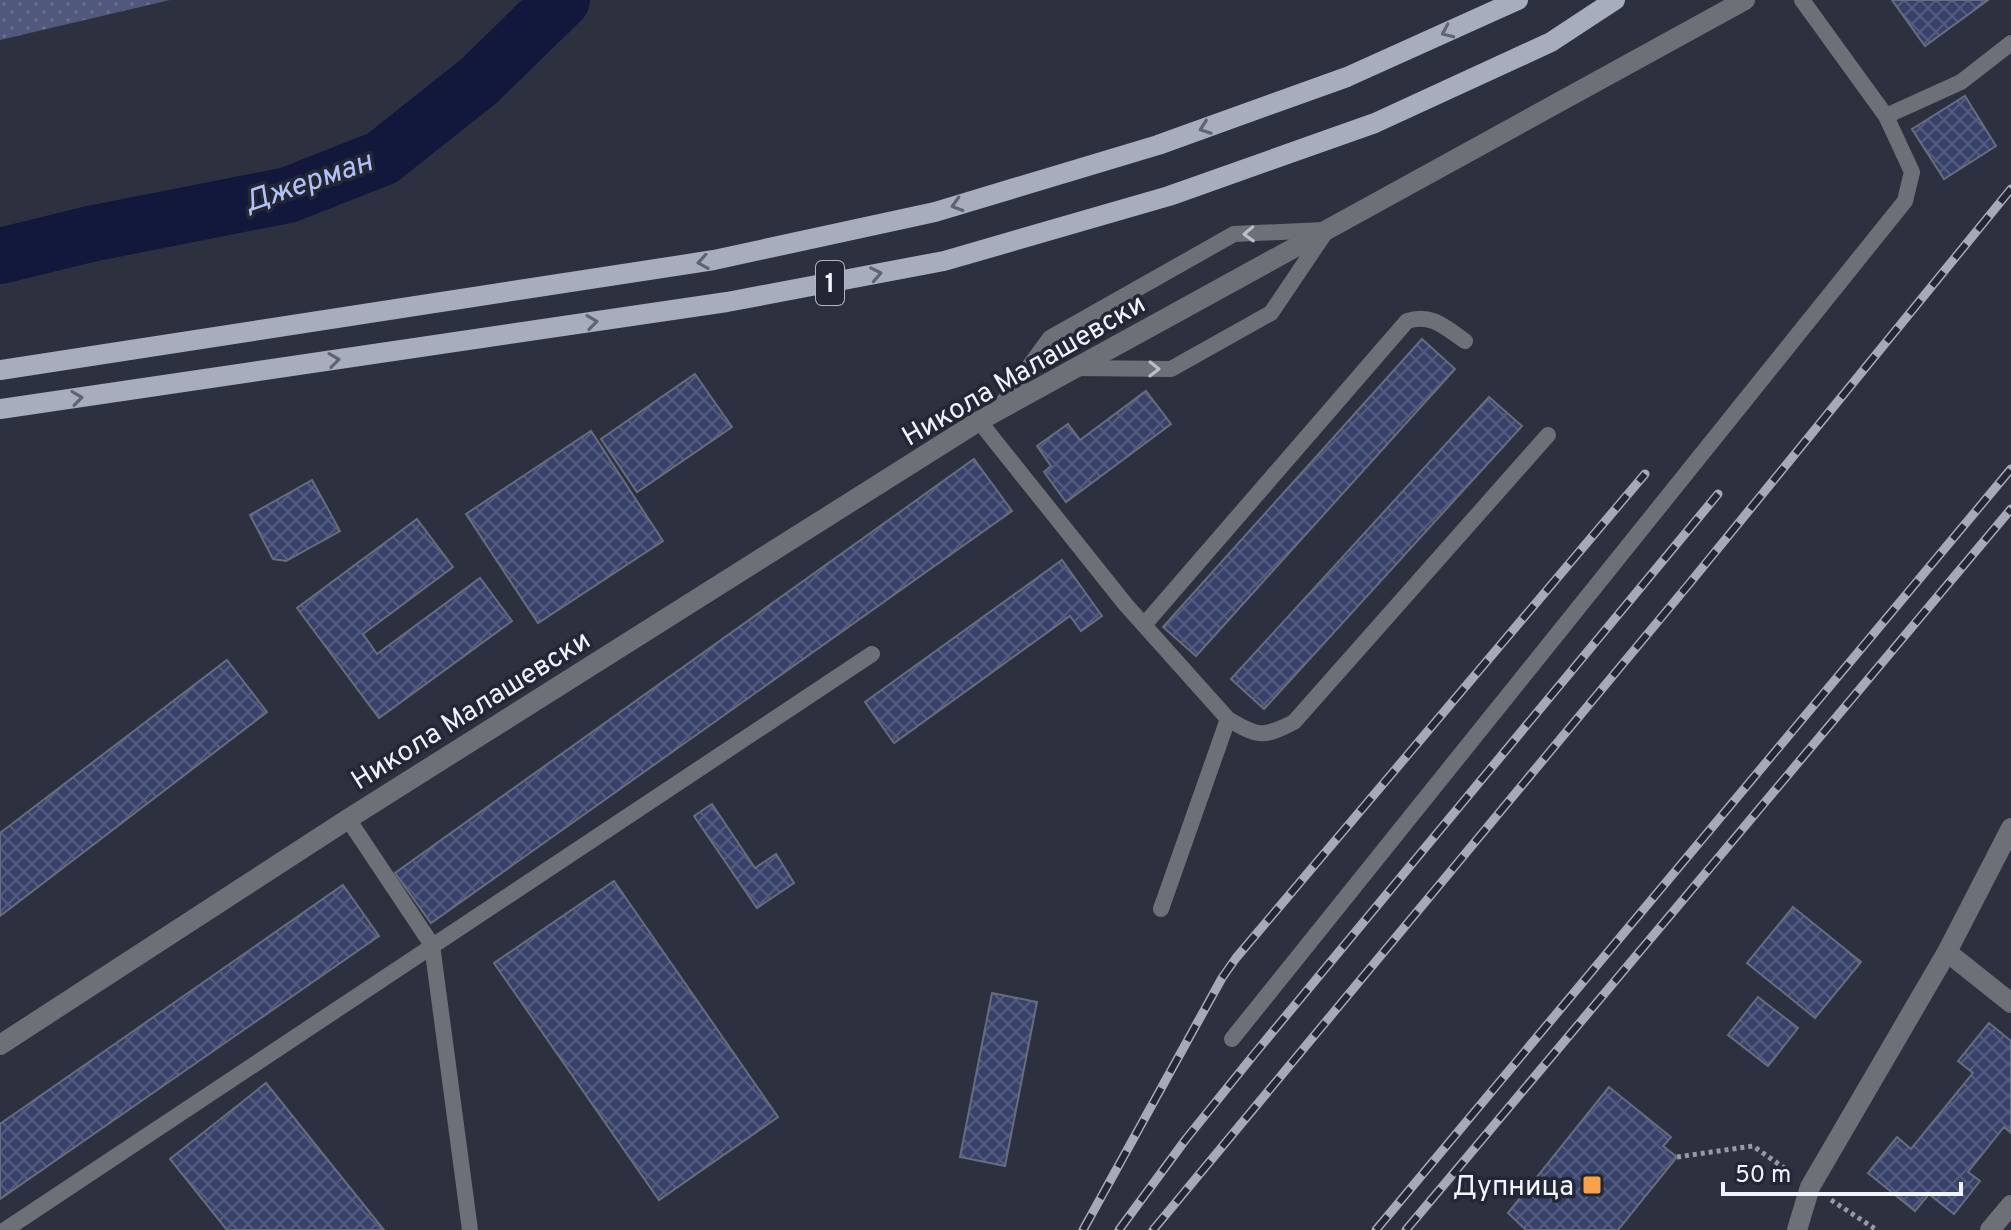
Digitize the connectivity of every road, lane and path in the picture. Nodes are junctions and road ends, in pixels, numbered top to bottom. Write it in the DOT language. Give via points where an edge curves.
graph roads {
  1 [pos="1518,0"];
  2 [pos="1615,0"];
  3 [pos="1745,0"];
  4 [pos="1802,0"];
  5 [pos="2011,43"];
  6 [pos="1886,116"];
  7 [pos="1327,230"];
  8 [pos="1465,341"];
  9 [pos="1076,368"];
  10 [pos="0,370"];
  11 [pos="0,409"];
  12 [pos="988,417"];
  13 [pos="1548,435"];
  14 [pos="1144,625"];
  15 [pos="872,654"];
  16 [pos="1228,719"];
  17 [pos="348,819"];
  18 [pos="2011,828"];
  19 [pos="1161,909"];
  20 [pos="432,945"];
  21 [pos="1947,952"];
  22 [pos="2011,1003"];
  23 [pos="1232,1039"];
  24 [pos="0,1045"];
  25 [pos="1677,1157"];
  26 [pos="1810,1187"];
  27 [pos="2011,1205"];
  28 [pos="5,1230"];
  29 [pos="470,1230"];
  30 [pos="1797,1230"];
  31 [pos="1877,1230"];
  32 [pos="1990,1230"];
  1 -- 10 [label="main road, 1, one-way" via="1347,77 1158,145 935,212 714,260"];
  11 -- 2 [label="main road, 1, one-way" via="727,302 944,261 1169,196 1375,123 1551,42"];
  3 -- 7 [label="street, Никола Малашевски"];
  4 -- 6 [label="lane"];
  5 -- 6 [label="lane" via="1961,82"];
  6 -- 23 [label="lane" via="1912,172 1905,201"];
  7 -- 9 [label="street, Никола Малашевски"];
  9 -- 7 [label="lane, one-way" via="1171,369 1271,313"];
  7 -- 12 [label="lane, one-way" via="1234,234 1050,338"];
  8 -- 14 [label="lane" via="1439,323 1420,317 1407,321"];
  9 -- 12 [label="street, Никола Малашевски"];
  12 -- 14 [label="lane"];
  12 -- 17 [label="street, Никола Малашевски"];
  13 -- 16 [label="lane" via="1294,722 1270,735 1248,731"];
  14 -- 16 [label="lane"];
  15 -- 20 [label="lane"];
  16 -- 19 [label="lane"];
  17 -- 20 [label="lane, Никола Малашевски"];
  17 -- 24 [label="street, Никола Малашевски"];
  18 -- 21 [label="street"];
  20 -- 28 [label="lane"];
  20 -- 29 [label="lane, Никола Малашевски"];
  21 -- 22 [label="street"];
  21 -- 26 [label="street"];
  25 -- 26 [label="path" via="1753,1146"];
  26 -- 30 [label="street"];
  26 -- 31 [label="path"];
  27 -- 32 [label="street"];
}
